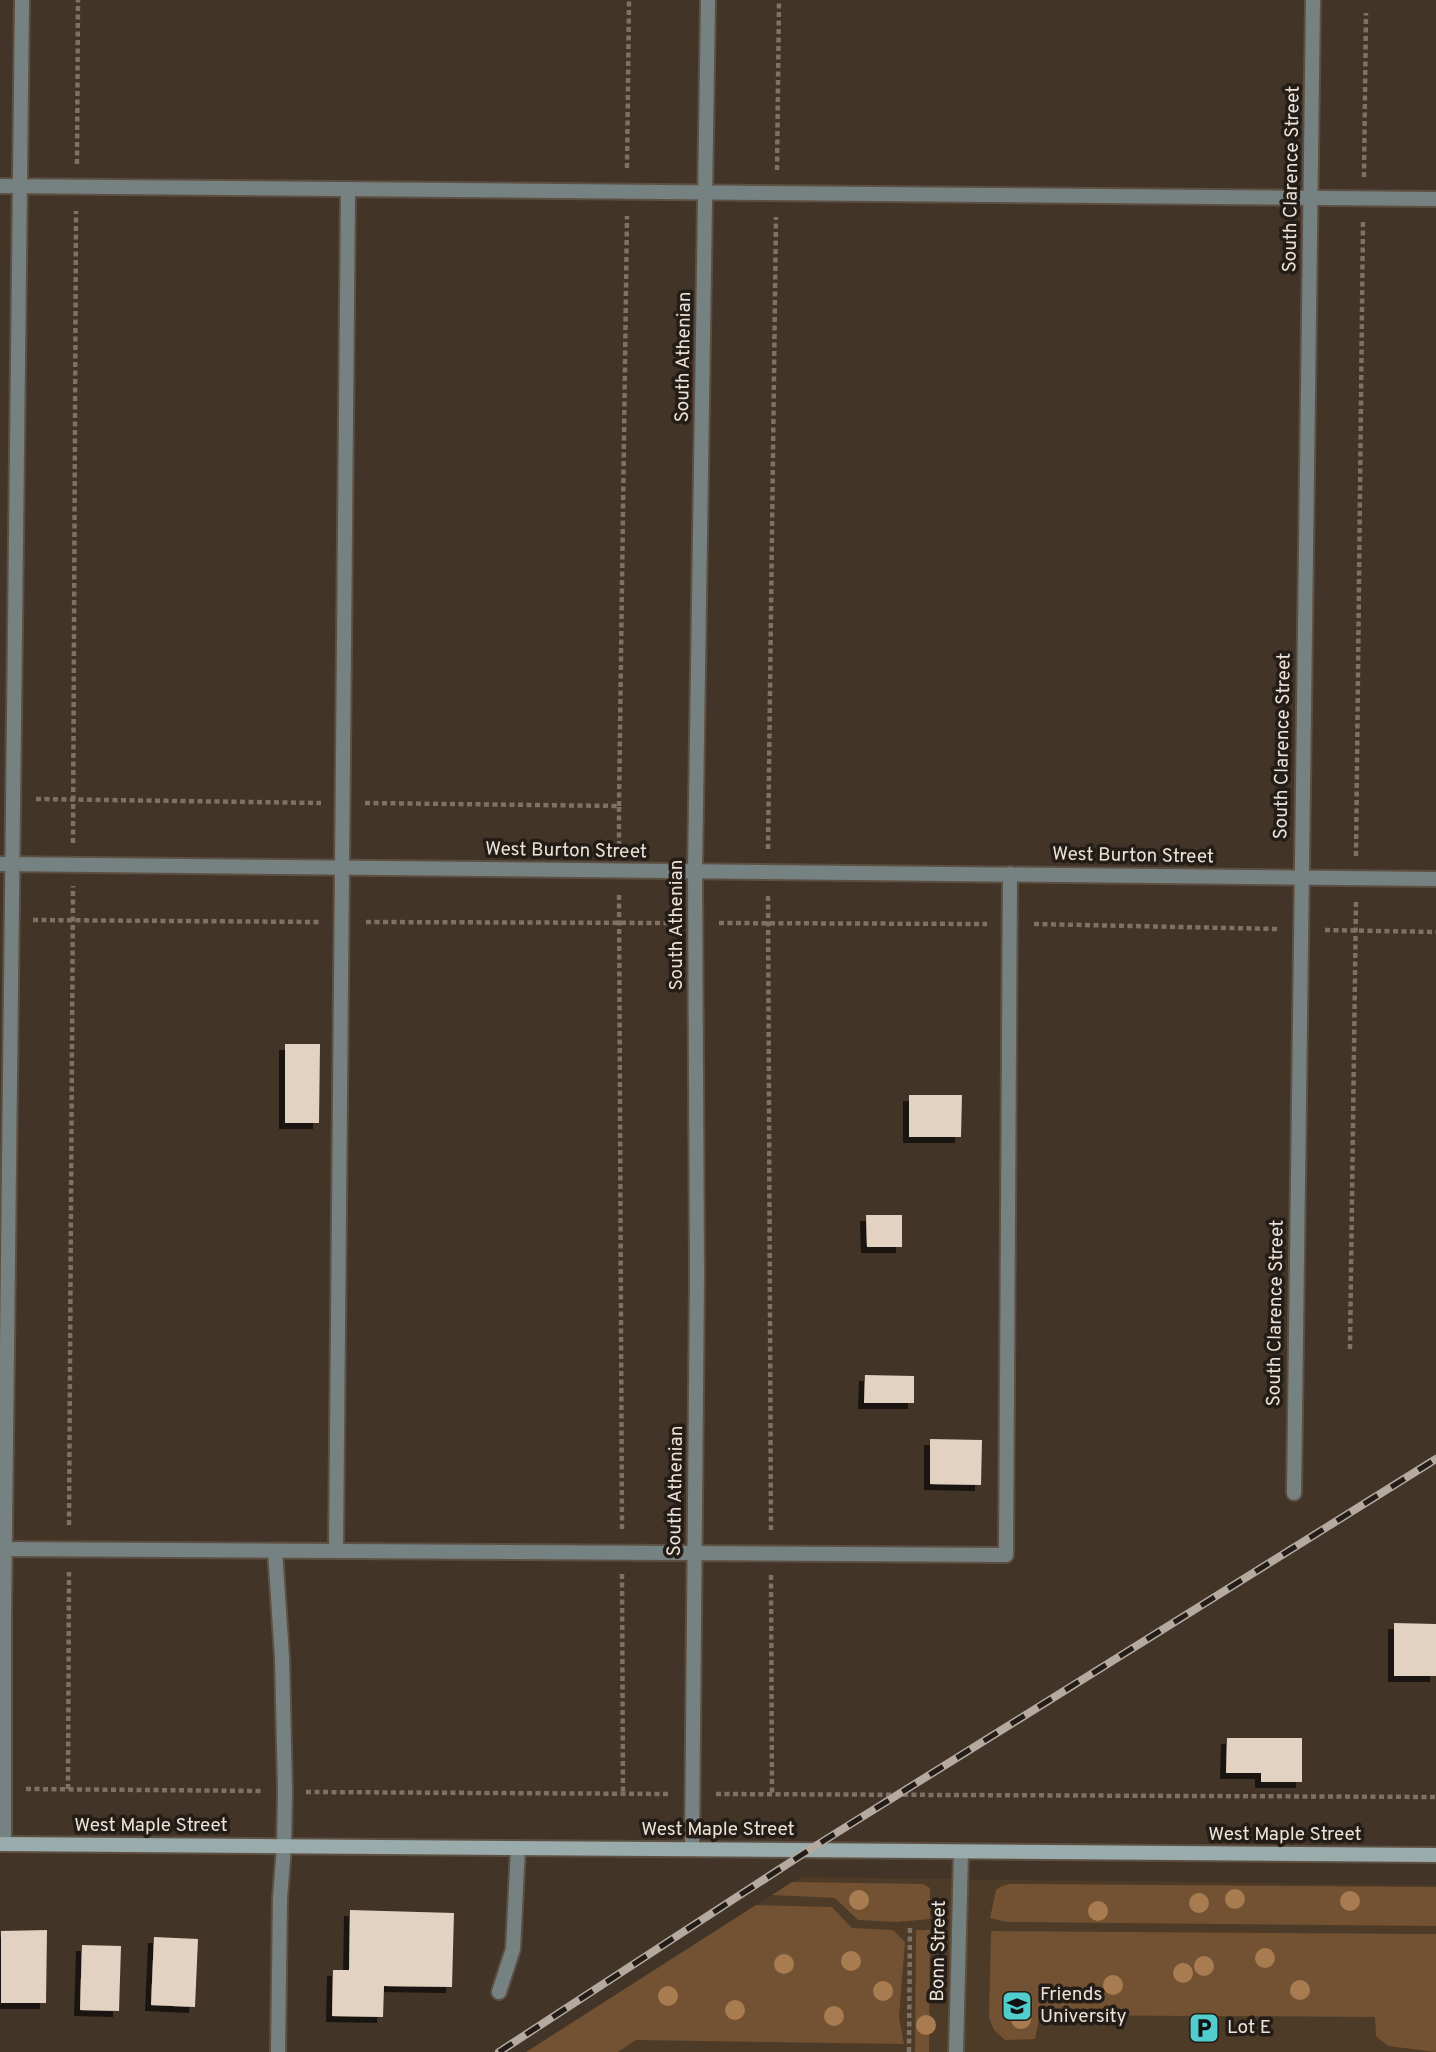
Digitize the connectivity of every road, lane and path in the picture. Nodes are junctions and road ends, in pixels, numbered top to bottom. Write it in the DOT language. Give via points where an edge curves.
graph roads {
  1 [pos="22,0"];
  2 [pos="78,0"];
  3 [pos="629,0"];
  4 [pos="708,0"];
  5 [pos="779,0"];
  6 [pos="1313,0"];
  7 [pos="1366,13"];
  8 [pos="0,186"];
  9 [pos="20,186"];
  10 [pos="77,187"];
  11 [pos="348,189"];
  12 [pos="627,192"];
  13 [pos="705,192"];
  14 [pos="777,193"];
  15 [pos="1311,198"];
  16 [pos="1364,198"];
  17 [pos="1436,199"];
  18 [pos="15,799"];
  19 [pos="73,800"];
  20 [pos="342,803"];
  21 [pos="619,806"];
  22 [pos="7,864"];
  23 [pos="73,865"];
  24 [pos="340,868"];
  25 [pos="619,870"];
  26 [pos="695,871"];
  27 [pos="768,872"];
  28 [pos="1010,874"];
  29 [pos="1300,877"];
  30 [pos="1356,877"];
  31 [pos="1436,879"];
  32 [pos="1350,1349"];
  33 [pos="1294,1493"];
  34 [pos="3,1549"];
  35 [pos="69,1549"];
  36 [pos="275,1551"];
  37 [pos="336,1551"];
  38 [pos="622,1553"];
  39 [pos="694,1553"];
  40 [pos="771,1554"];
  41 [pos="68,1789"];
  42 [pos="623,1793"];
  43 [pos="772,1795"];
  44 [pos="2,1844"];
  45 [pos="284,1846"];
  46 [pos="518,1848"];
  47 [pos="692,1849"];
  48 [pos="961,1852"];
  49 [pos="1436,1855"];
  50 [pos="910,1925"];
  51 [pos="499,1992"];
  52 [pos="278,2052"];
  53 [pos="909,2052"];
  54 [pos="956,2052"];
  1 -- 9 [label="street"];
  2 -- 10 [label="path"];
  3 -- 12 [label="path"];
  4 -- 13 [label="street, South Athenian"];
  5 -- 14 [label="path"];
  6 -- 15 [label="street, South Clarence Street"];
  7 -- 16 [label="path"];
  8 -- 9 [label="street"];
  9 -- 10 [label="street"];
  9 -- 18 [label="street"];
  10 -- 11 [label="street"];
  10 -- 19 [label="path"];
  11 -- 12 [label="street"];
  11 -- 20 [label="street"];
  12 -- 13 [label="street"];
  12 -- 21 [label="path"];
  13 -- 14 [label="street"];
  13 -- 26 [label="street, South Athenian"];
  14 -- 15 [label="street"];
  14 -- 27 [label="path"];
  15 -- 16 [label="street"];
  15 -- 29 [label="street, South Clarence Street"];
  16 -- 17 [label="street"];
  16 -- 30 [label="path"];
  18 -- 19 [label="path"];
  18 -- 22 [label="street"];
  19 -- 20 [label="path"];
  19 -- 23 [label="path"];
  20 -- 21 [label="path"];
  20 -- 24 [label="street"];
  21 -- 25 [label="path"];
  22 -- 23 [label="street, West Burton Street"];
  22 -- 34 [label="street"];
  23 -- 24 [label="street, West Burton Street"];
  23 -- 35 [label="path"];
  24 -- 25 [label="street, West Burton Street"];
  24 -- 37 [label="street"];
  25 -- 26 [label="street, West Burton Street"];
  25 -- 38 [label="path"];
  26 -- 27 [label="street, West Burton Street"];
  26 -- 39 [label="street, South Athenian"];
  27 -- 28 [label="street, West Burton Street"];
  27 -- 40 [label="path"];
  28 -- 29 [label="street, West Burton Street"];
  28 -- 40 [label="street" via="1006,1555"];
  29 -- 30 [label="street, West Burton Street"];
  29 -- 33 [label="street, South Clarence Street"];
  30 -- 31 [label="street, West Burton Street"];
  30 -- 32 [label="path"];
  34 -- 35 [label="street"];
  34 -- 44 [label="street"];
  35 -- 36 [label="street"];
  35 -- 41 [label="path"];
  36 -- 37 [label="street"];
  36 -- 45 [label="street" via="282,1657"];
  37 -- 38 [label="street"];
  38 -- 39 [label="street"];
  38 -- 42 [label="path"];
  39 -- 40 [label="street"];
  39 -- 47 [label="street, South Athenian"];
  40 -- 43 [label="path"];
  44 -- 45 [label="street, West Maple Street"];
  45 -- 46 [label="street, West Maple Street"];
  45 -- 52 [label="street"];
  46 -- 47 [label="street, West Maple Street"];
  46 -- 51 [label="street" via="513,1949"];
  47 -- 48 [label="street, West Maple Street"];
  48 -- 49 [label="street, West Maple Street"];
  48 -- 54 [label="street, Bonn Street"];
  50 -- 53 [label="path"];
}
